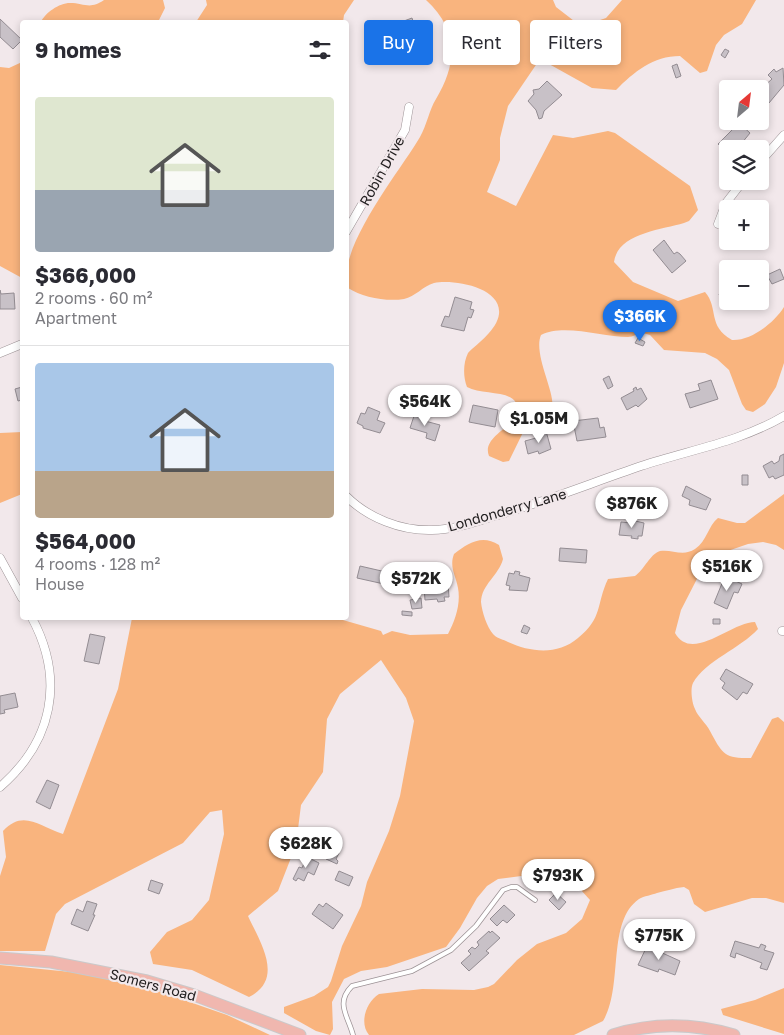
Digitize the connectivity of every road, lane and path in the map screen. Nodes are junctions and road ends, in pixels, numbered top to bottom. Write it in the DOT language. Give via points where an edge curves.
graph roads {
  1 [pos="409,107"];
  2 [pos="784,135"];
  3 [pos="769,152"];
  4 [pos="736,190"];
  5 [pos="718,224"];
  6 [pos="349,227"];
  7 [pos="20,345"];
  8 [pos="0,353"];
  9 [pos="784,416"];
  10 [pos="349,498"];
  11 [pos="0,558"];
  12 [pos="20,594"];
  13 [pos="33,620"];
  14 [pos="0,787"];
  15 [pos="535,900"];
  16 [pos="0,958"];
  17 [pos="696,1031"];
  18 [pos="300,1035"];
  19 [pos="353,1035"];
  20 [pos="613,1035"];
  21 [pos="734,1035"];
  1 -- 6 [label="street, Robin Drive" via="405,130"];
  2 -- 3 [label="street"];
  4 -- 5 [label="street" via="726,203"];
  7 -- 8 [label="street"];
  9 -- 10 [label="street, Londonderry Lane" via="727,440 529,506 449,528 400,528 372,515"];
  11 -- 12 [label="street"];
  13 -- 14 [label="street" via="50,671 51,697 35,747 18,771"];
  15 -- 19 [label="lane" via="517,887 503,890 476,926 451,950 412,971 352,986 343,1001 344,1014"];
  16 -- 18 [label="main road, Somers Road" via="51,962 147,981"];
  17 -- 20 [label="main road" via="661,1025"];
  17 -- 21 [label="main road"];
}
